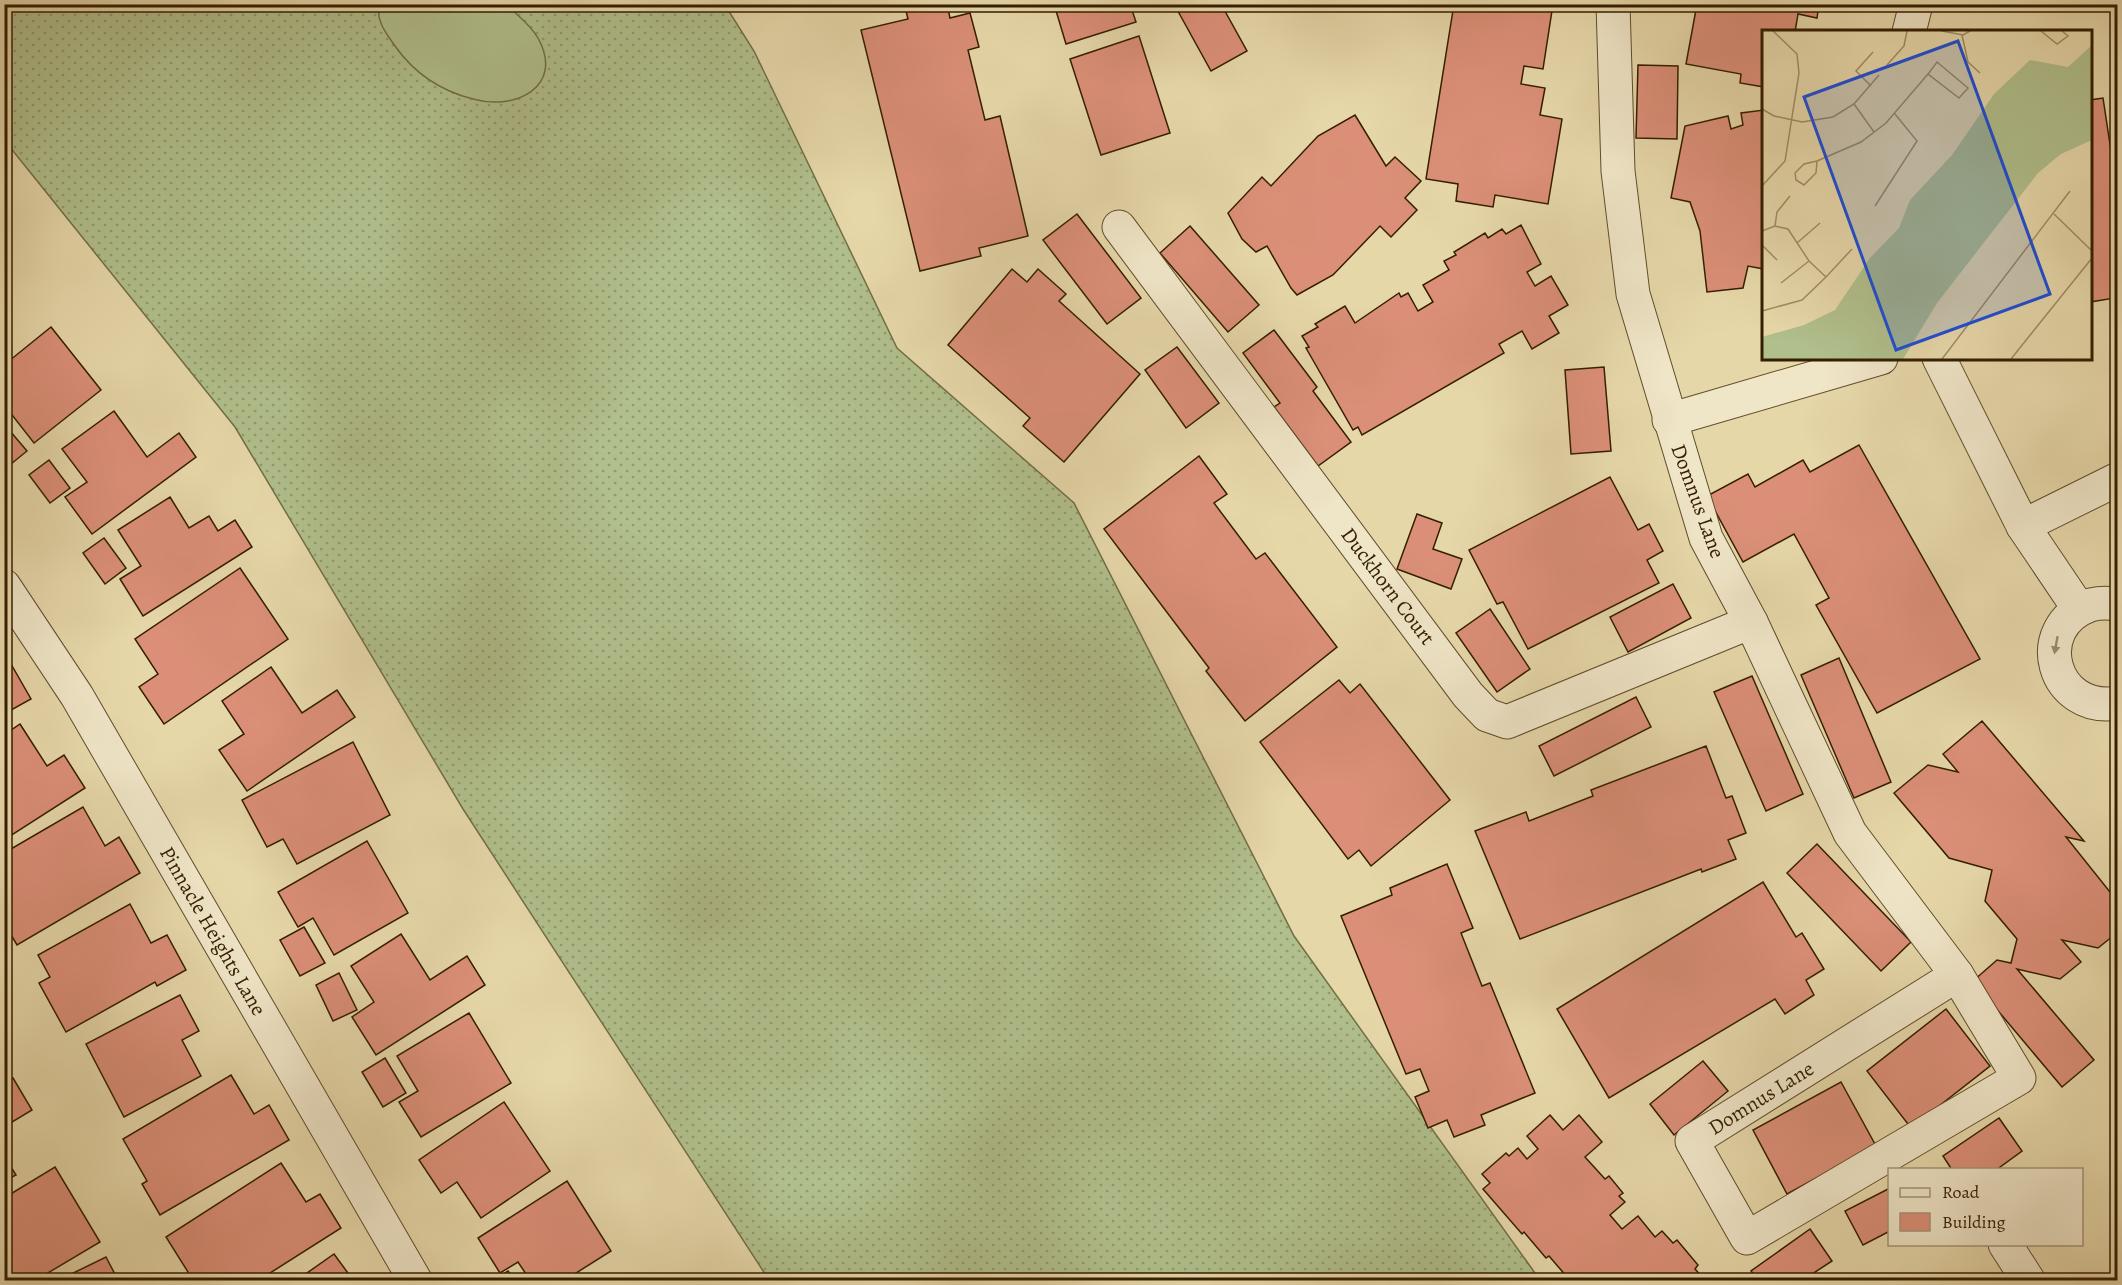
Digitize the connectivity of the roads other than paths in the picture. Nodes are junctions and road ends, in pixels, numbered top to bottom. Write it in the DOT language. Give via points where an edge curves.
graph roads {
  1 [pos="1613,4"];
  2 [pos="1916,4"];
  3 [pos="1910,30"];
  4 [pos="1119,227"];
  5 [pos="1874,360"];
  6 [pos="1940,360"];
  7 [pos="1669,420"];
  8 [pos="2118,479"];
  9 [pos="2023,526"];
  10 [pos="4,585"];
  11 [pos="2118,605"];
  12 [pos="2079,609"];
  13 [pos="1751,622"];
  14 [pos="2118,703"];
  15 [pos="1957,975"];
  16 [pos="2007,1246"];
  17 [pos="415,1281"];
  18 [pos="2028,1281"];
  1 -- 7 [label="street, Domnus Lane" via="1618,171 1633,294"];
  2 -- 3 [label="street"];
  4 -- 13 [label="street, Duckhorn Court" via="1468,695 1487,715 1507,722"];
  5 -- 7 [label="street"];
  6 -- 9 [label="street"];
  7 -- 13 [label="street, Domnus Lane" via="1706,538"];
  8 -- 9 [label="street"];
  9 -- 12 [label="street"];
  10 -- 17 [label="street, Pinnacle Heights Lane" via="77,696"];
  11 -- 12 [label="street" via="2096,603"];
  12 -- 14 [label="street, one-way" via="2058,633 2054,649 2058,673 2071,692 2085,701 2100,705"];
  13 -- 15 [label="street, Domnus Lane" via="1850,833"];
  15 -- 15 [label="street, Domnus Lane" via="1692,1141 1747,1238 2019,1078"];
  16 -- 18 [label="street"];
}
